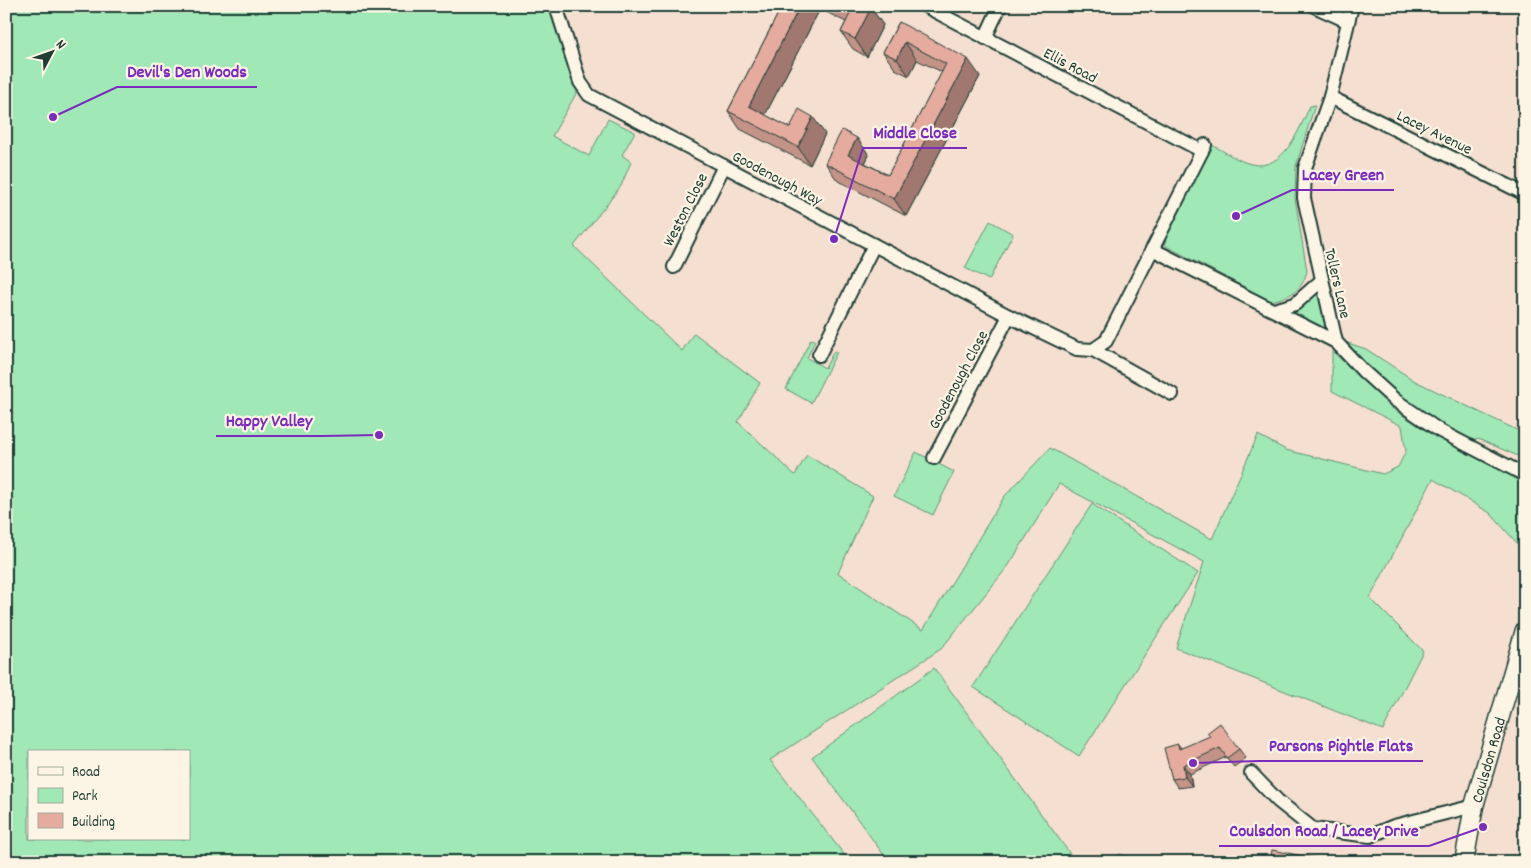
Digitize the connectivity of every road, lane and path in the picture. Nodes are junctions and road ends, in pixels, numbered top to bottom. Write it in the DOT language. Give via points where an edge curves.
graph roads {
  1 [pos="556,6"];
  2 [pos="925,6"];
  3 [pos="1000,6"];
  4 [pos="1314,6"];
  5 [pos="1352,6"];
  6 [pos="1347,21"];
  7 [pos="985,38"];
  8 [pos="1330,97"];
  9 [pos="724,166"];
  10 [pos="1525,194"];
  11 [pos="874,245"];
  12 [pos="1152,249"];
  13 [pos="674,267"];
  14 [pos="1322,280"];
  15 [pos="1274,310"];
  16 [pos="1008,316"];
  17 [pos="1336,342"];
  18 [pos="1093,350"];
  19 [pos="819,355"];
  20 [pos="1172,394"];
  21 [pos="934,458"];
  22 [pos="1525,475"];
  23 [pos="1525,630"];
  24 [pos="1251,773"];
  25 [pos="1474,806"];
  26 [pos="1464,862"];
  1 -- 9 [label="street, Goodenough Way" via="580,82 589,95"];
  2 -- 7 [label="street, Ellis Road"];
  3 -- 7 [label="street"];
  4 -- 6 [label="street"];
  5 -- 6 [label="street, Tollers Lane"];
  6 -- 8 [label="street, Tollers Lane"];
  7 -- 12 [label="street, Ellis Road" via="1204,148"];
  8 -- 10 [label="street, Lacey Avenue"];
  8 -- 14 [label="street, Tollers Lane" via="1305,170 1304,198"];
  9 -- 11 [label="street, Goodenough Way"];
  9 -- 13 [label="street, Weston Close"];
  11 -- 16 [label="street, Goodenough Way"];
  11 -- 19 [label="street"];
  12 -- 15 [label="street"];
  12 -- 18 [label="street" via="1106,341"];
  14 -- 15 [label="street" via="1295,304"];
  14 -- 17 [label="street, Tollers Lane"];
  15 -- 17 [label="street"];
  16 -- 18 [label="street, Goodenough Way" via="1077,349"];
  16 -- 21 [label="street, Goodenough Close"];
  17 -- 22 [label="street, Tollers Lane" via="1395,400 1440,431"];
  18 -- 20 [label="street, Goodenough Way"];
  23 -- 25 [label="main road, Coulsdon Road"];
  24 -- 25 [label="street" via="1278,801 1313,829 1370,836 1394,826"];
  25 -- 26 [label="main road, Coulsdon Road"];
}
